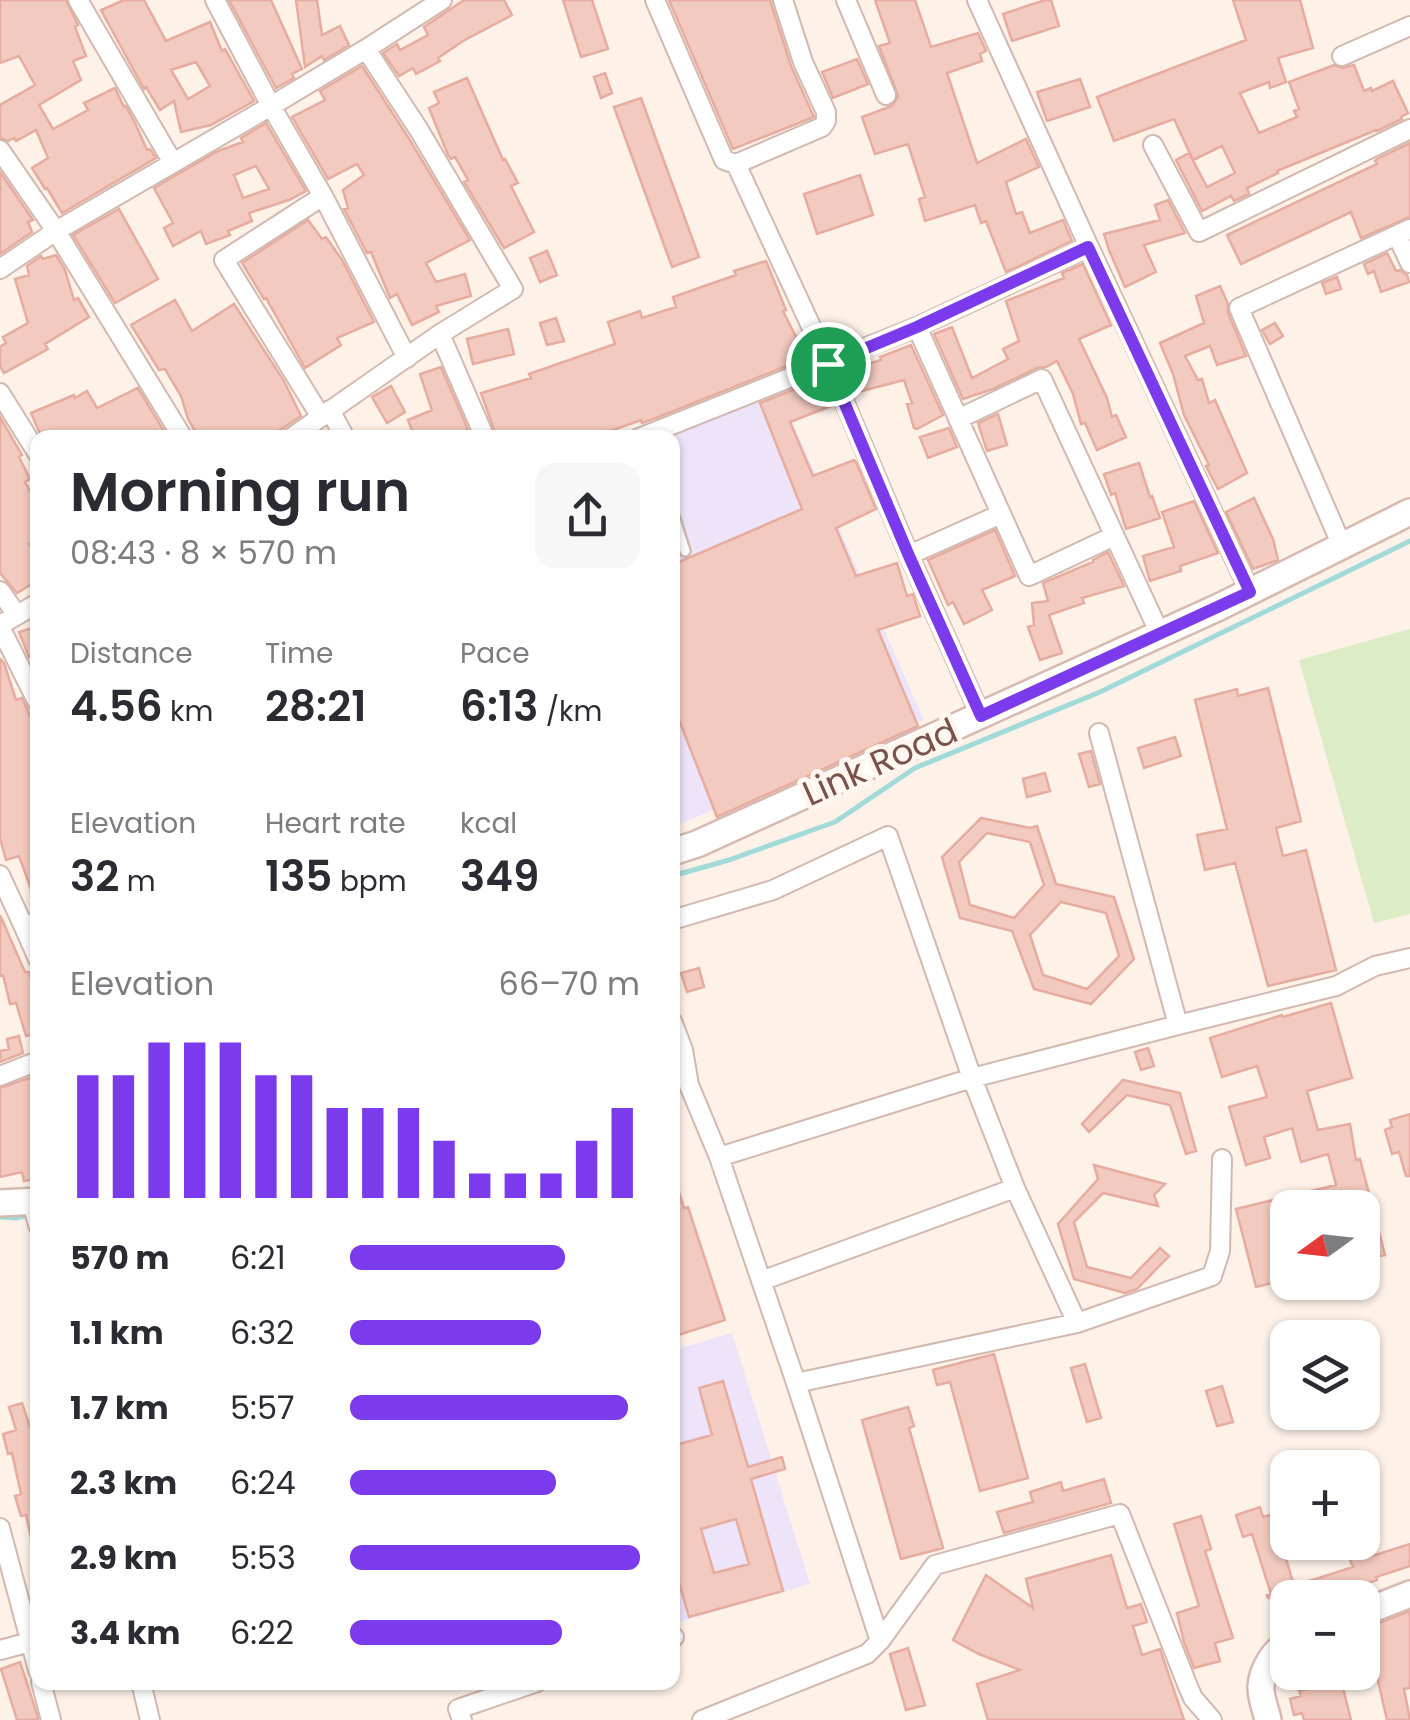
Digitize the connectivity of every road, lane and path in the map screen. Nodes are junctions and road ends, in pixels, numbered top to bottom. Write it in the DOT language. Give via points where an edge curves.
graph roads {
  1 [pos="78,0"];
  2 [pos="215,0"];
  3 [pos="442,0"];
  4 [pos="655,0"];
  5 [pos="783,0"];
  6 [pos="846,0"];
  7 [pos="977,0"];
  8 [pos="1410,26"];
  9 [pos="366,50"];
  10 [pos="1342,56"];
  11 [pos="886,95"];
  12 [pos="271,106"];
  13 [pos="1410,129"];
  14 [pos="1153,145"];
  15 [pos="0,150"];
  16 [pos="173,163"];
  17 [pos="736,164"];
  18 [pos="323,196"];
  19 [pos="56,231"];
  20 [pos="1404,232"];
  21 [pos="1088,247"];
  22 [pos="1410,263"];
  23 [pos="0,269"];
  24 [pos="917,327"];
  25 [pos="440,334"];
  26 [pos="407,358"];
  27 [pos="828,364"];
  28 [pos="2,401"];
  29 [pos="326,413"];
  30 [pos="958,419"];
  31 [pos="177,430"];
  32 [pos="302,430"];
  33 [pos="339,430"];
  34 [pos="481,430"];
  35 [pos="661,430"];
  36 [pos="30,442"];
  37 [pos="1410,512"];
  38 [pos="1001,514"];
  39 [pos="680,535"];
  40 [pos="1114,536"];
  41 [pos="1342,546"];
  42 [pos="685,551"];
  43 [pos="909,556"];
  44 [pos="0,590"];
  45 [pos="1250,592"];
  46 [pos="30,608"];
  47 [pos="17,615"];
  48 [pos="0,626"];
  49 [pos="1160,634"];
  50 [pos="30,687"];
  51 [pos="981,716"];
  52 [pos="1099,733"];
  53 [pos="680,849"];
  54 [pos="0,876"];
  55 [pos="680,918"];
  56 [pos="30,922"];
  57 [pos="1410,958"];
  58 [pos="1178,1024"];
  59 [pos="680,1042"];
  60 [pos="30,1065"];
  61 [pos="0,1076"];
  62 [pos="972,1078"];
  63 [pos="719,1157"];
  64 [pos="1222,1159"];
  65 [pos="1015,1188"];
  66 [pos="0,1203"];
  67 [pos="30,1210"];
  68 [pos="760,1280"];
  69 [pos="1077,1323"];
  70 [pos="796,1383"];
  71 [pos="0,1531"];
  72 [pos="1410,1594"];
  73 [pos="1380,1606"];
  74 [pos="880,1641"];
  75 [pos="30,1642"];
  76 [pos="0,1650"];
  77 [pos="1270,1661"];
  78 [pos="43,1690"];
  79 [pos="143,1690"];
  80 [pos="513,1690"];
  81 [pos="51,1720"];
  82 [pos="150,1720"];
  83 [pos="462,1720"];
  84 [pos="702,1720"];
  85 [pos="1212,1720"];
  86 [pos="1268,1720"];
  1 -- 16 [label="street"];
  2 -- 12 [label="street"];
  3 -- 9 [label="street"];
  4 -- 17 [label="street" via="712,137 724,160"];
  5 -- 17 [label="street" via="826,121"];
  6 -- 11 [label="street"];
  7 -- 21 [label="street"];
  8 -- 10 [label="street"];
  9 -- 12 [label="street"];
  9 -- 25 [label="street" via="512,288"];
  12 -- 16 [label="street"];
  12 -- 18 [label="street"];
  13 -- 14 [label="street" via="1199,232"];
  15 -- 19 [label="street"];
  16 -- 19 [label="street"];
  17 -- 27 [label="street"];
  18 -- 26 [label="street"];
  18 -- 29 [label="street" via="224,260"];
  19 -- 23 [label="street"];
  19 -- 31 [label="street"];
  20 -- 22 [label="street"];
  20 -- 41 [label="street" via="1239,308"];
  21 -- 24 [label="street"];
  21 -- 45 [label="street"];
  24 -- 27 [label="street"];
  24 -- 30 [label="street"];
  25 -- 26 [label="street"];
  25 -- 34 [label="street"];
  26 -- 29 [label="street"];
  27 -- 35 [label="street"];
  27 -- 43 [label="street"];
  28 -- 36 [label="street"];
  29 -- 32 [label="street"];
  29 -- 33 [label="street"];
  30 -- 38 [label="street"];
  30 -- 40 [label="street" via="1042,379"];
  37 -- 41 [label="street, Link Road"];
  38 -- 40 [label="street" via="1030,576"];
  38 -- 43 [label="street"];
  39 -- 42 [label="lane"];
  40 -- 49 [label="street"];
  41 -- 45 [label="street, Link Road"];
  43 -- 51 [label="street"];
  44 -- 47 [label="street"];
  45 -- 49 [label="street, Link Road"];
  46 -- 47 [label="street"];
  47 -- 48 [label="street"];
  48 -- 50 [label="street"];
  49 -- 51 [label="street, Link Road"];
  51 -- 53 [label="street, Link Road"];
  52 -- 58 [label="street"];
  54 -- 56 [label="street"];
  55 -- 62 [label="street" via="773,890 888,836"];
  57 -- 58 [label="street" via="1336,986"];
  58 -- 62 [label="street"];
  59 -- 63 [label="street"];
  60 -- 61 [label="street"];
  62 -- 63 [label="street"];
  62 -- 65 [label="street"];
  63 -- 68 [label="street"];
  64 -- 69 [label="street" via="1220,1250 1212,1276"];
  65 -- 68 [label="street"];
  65 -- 69 [label="street"];
  66 -- 67 [label="street"];
  68 -- 70 [label="street"];
  69 -- 70 [label="street"];
  70 -- 74 [label="street"];
  71 -- 75 [label="street"];
  72 -- 73 [label="street"];
  74 -- 84 [label="street" via="867,1654"];
  74 -- 85 [label="street" via="934,1565 1120,1514 1186,1684"];
  75 -- 76 [label="street"];
  77 -- 86 [label="street" via="1260,1687"];
  78 -- 81 [label="street"];
  79 -- 82 [label="street"];
  80 -- 83 [label="street" via="458,1709"];
}
